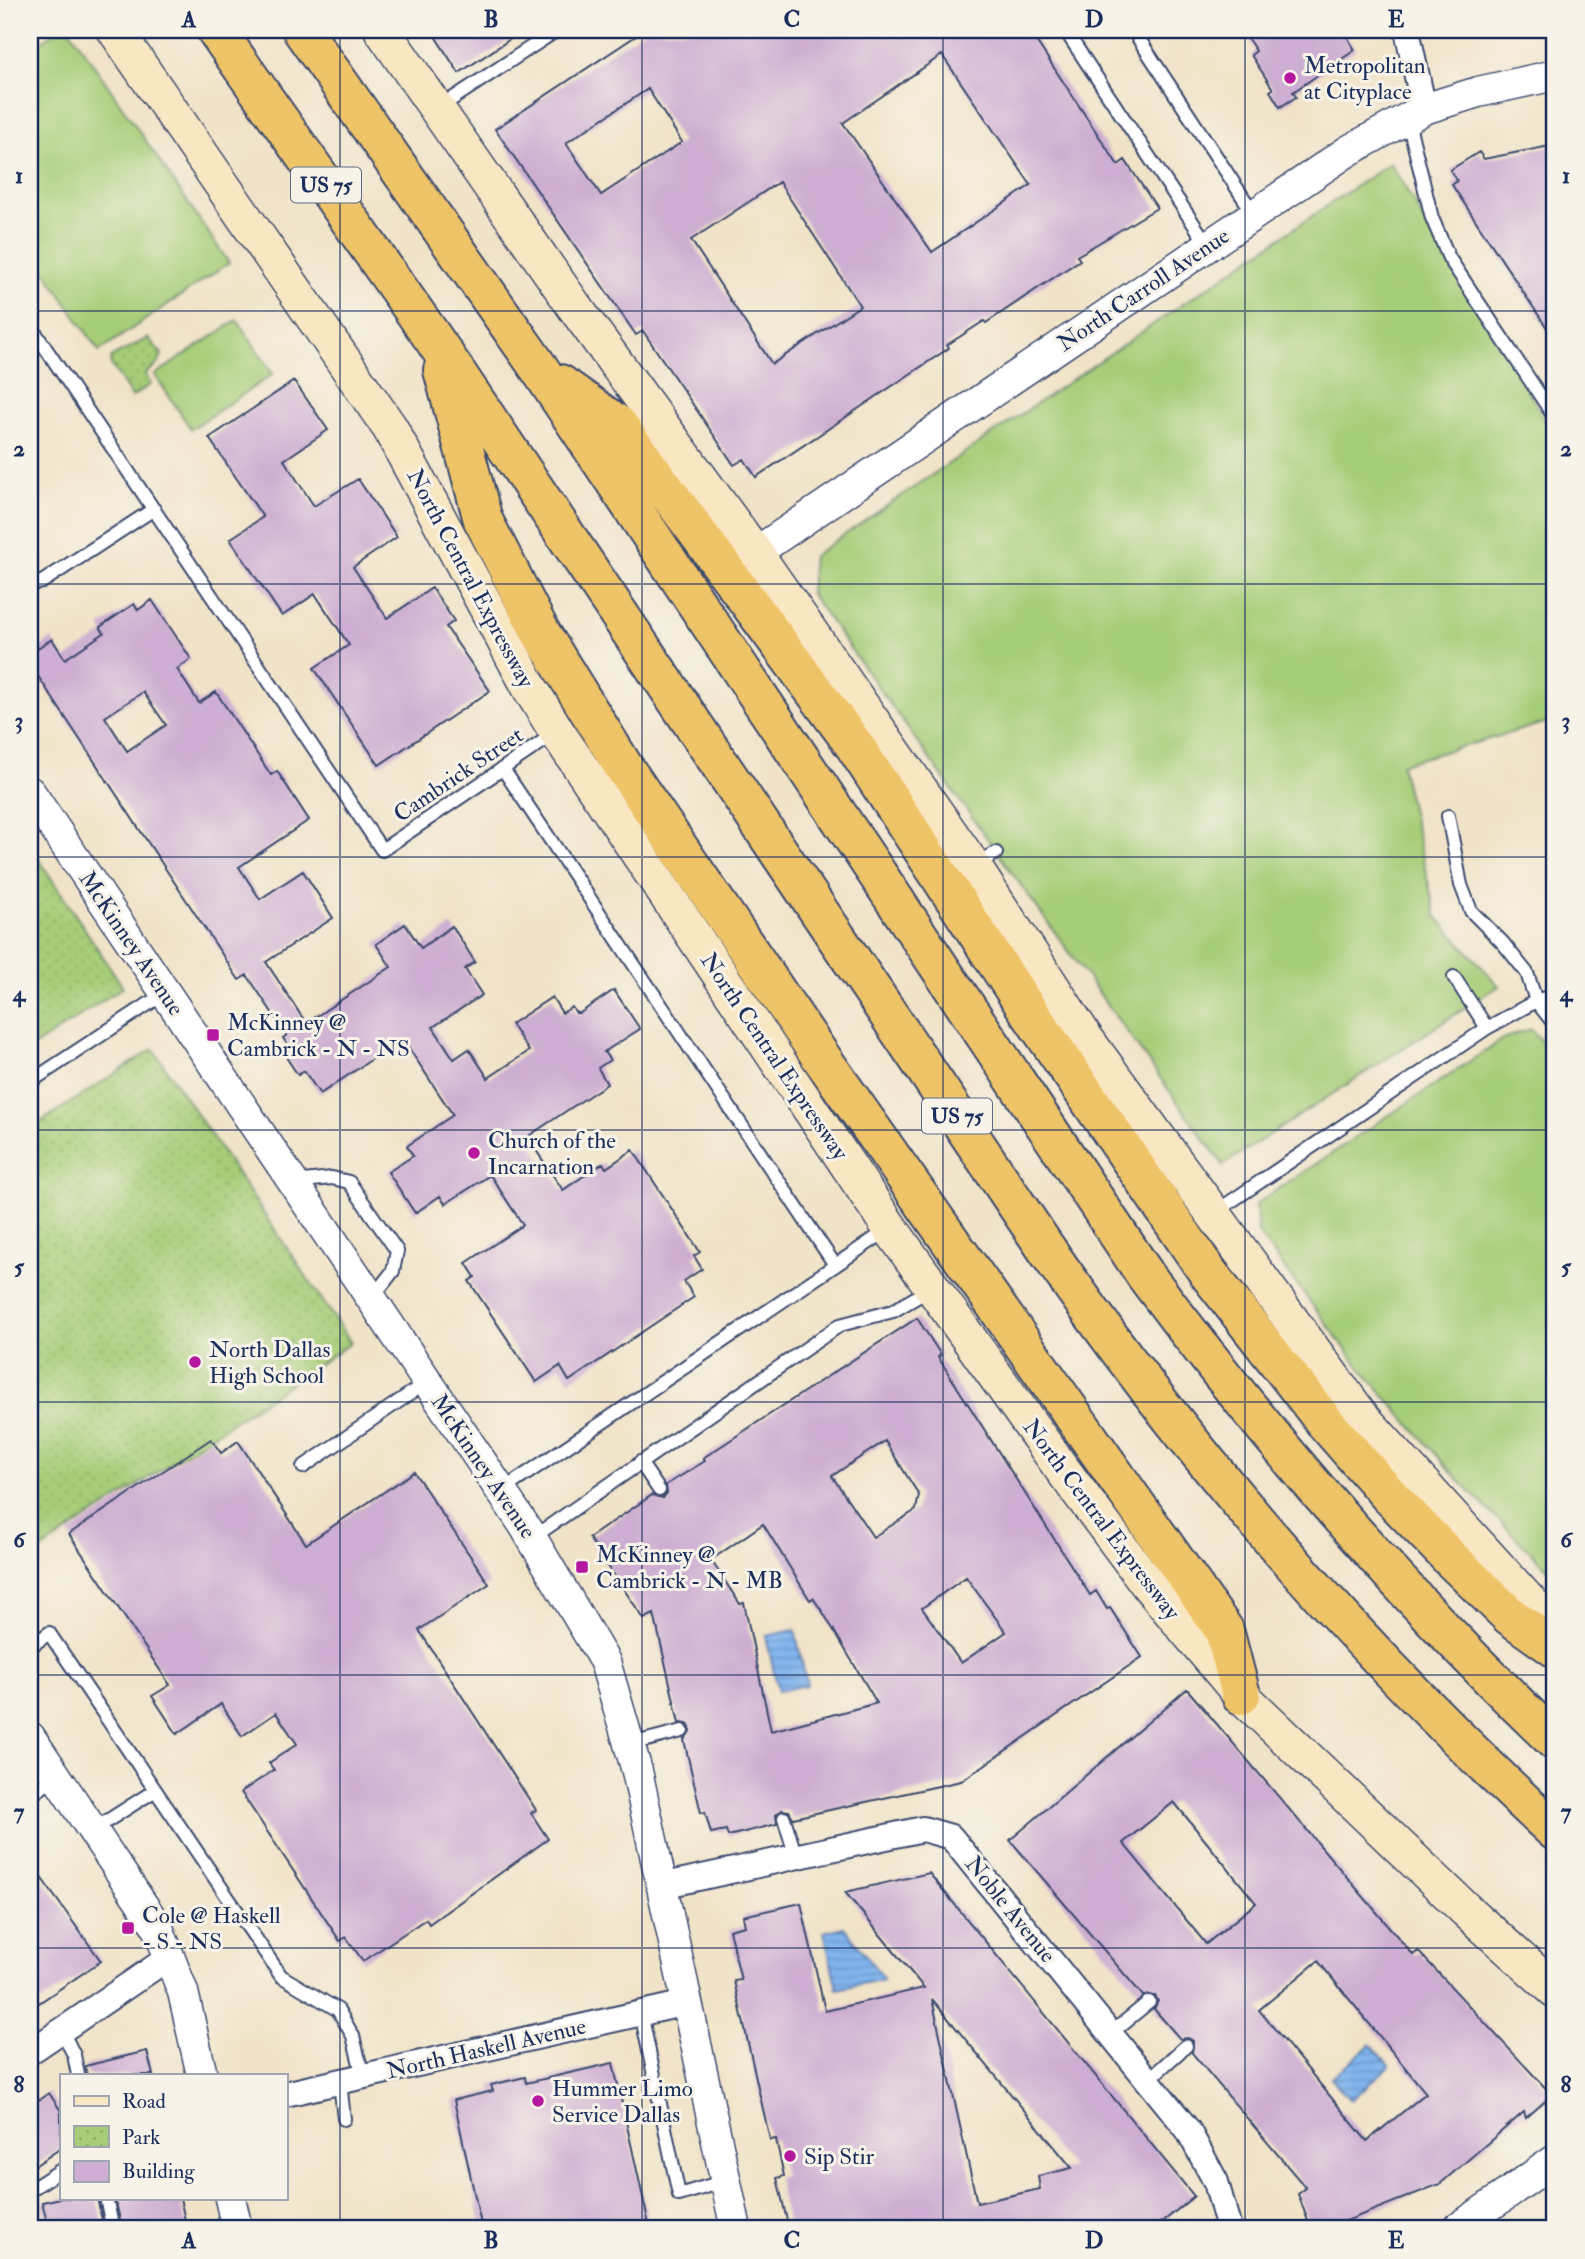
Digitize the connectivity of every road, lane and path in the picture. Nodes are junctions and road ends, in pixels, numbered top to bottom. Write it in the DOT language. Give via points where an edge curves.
graph roads {
  1 [pos="115,30"];
  2 [pos="216,30"];
  3 [pos="302,30"];
  4 [pos="382,30"];
  5 [pos="557,30"];
  6 [pos="1065,30"];
  7 [pos="1133,30"];
  8 [pos="1407,30"];
  9 [pos="1555,75"];
  10 [pos="437,110"];
  11 [pos="1415,113"];
  12 [pos="1254,214"];
  13 [pos="1207,244"];
  14 [pos="30,325"];
  15 [pos="435,341"];
  16 [pos="541,371"];
  17 [pos="1555,418"];
  18 [pos="154,509"];
  19 [pos="755,553"];
  20 [pos="30,584"];
  21 [pos="557,732"];
  22 [pos="503,769"];
  23 [pos="30,792"];
  24 [pos="1448,816"];
  25 [pos="1454,977"];
  26 [pos="165,992"];
  27 [pos="1555,995"];
  28 [pos="1536,1001"];
  29 [pos="1555,1025"];
  30 [pos="1487,1028"];
  31 [pos="30,1082"];
  32 [pos="294,1182"];
  33 [pos="1214,1214"];
  34 [pos="891,1228"];
  35 [pos="835,1265"];
  36 [pos="932,1288"];
  37 [pos="371,1298"];
  38 [pos="428,1382"];
  39 [pos="640,1462"];
  40 [pos="303,1466"];
  41 [pos="659,1490"];
  42 [pos="501,1491"];
  43 [pos="532,1538"];
  44 [pos="1555,1630"];
  45 [pos="30,1647"];
  46 [pos="1555,1648"];
  47 [pos="1241,1695"];
  48 [pos="682,1731"];
  49 [pos="30,1737"];
  50 [pos="1555,1741"];
  51 [pos="631,1744"];
  52 [pos="56,1777"];
  53 [pos="154,1791"];
  54 [pos="30,1796"];
  55 [pos="784,1818"];
  56 [pos="92,1830"];
  57 [pos="1555,1831"];
  58 [pos="796,1857"];
  59 [pos="661,1886"];
  60 [pos="171,1956"];
  61 [pos="1553,1985"];
  62 [pos="1149,2002"];
  63 [pos="687,2003"];
  64 [pos="641,2013"];
  65 [pos="62,2031"];
  66 [pos="1111,2033"];
  67 [pos="1186,2046"];
  68 [pos="30,2052"];
  69 [pos="78,2074"];
  70 [pos="202,2074"];
  71 [pos="351,2079"];
  72 [pos="1148,2080"];
  73 [pos="287,2094"];
  74 [pos="344,2119"];
  75 [pos="1555,2160"];
  76 [pos="60,2171"];
  77 [pos="726,2181"];
  78 [pos="30,2190"];
  79 [pos="106,2200"];
  80 [pos="230,2200"];
  81 [pos="113,2229"];
  82 [pos="237,2229"];
  83 [pos="736,2229"];
  84 [pos="1229,2229"];
  85 [pos="1457,2229"];
  1 -- 21 [label="main road, North Central Expressway" via="390,428"];
  2 -- 15 [label="highway, US 75"];
  3 -- 16 [label="highway, US 75"];
  4 -- 10 [label="main road"];
  5 -- 10 [label="lane"];
  6 -- 13 [label="lane"];
  7 -- 12 [label="lane"];
  8 -- 11 [label="street"];
  9 -- 11 [label="street, North Carroll Avenue" via="1478,92"];
  10 -- 19 [label="main road"];
  11 -- 12 [label="street, North Carroll Avenue"];
  11 -- 17 [label="lane" via="1432,218 1449,258"];
  12 -- 13 [label="street, North Carroll Avenue"];
  13 -- 19 [label="street, North Carroll Avenue"];
  14 -- 18 [label="lane"];
  15 -- 47 [label="highway" via="483,520 541,633 623,766 821,1058 1224,1630"];
  15 -- 57 [label="highway, US 75" via="1125,1359 1209,1467 1328,1605"];
  16 -- 46 [label="highway" via="618,425 855,746 985,948 1209,1274 1324,1421 1452,1560 1510,1616"];
  16 -- 50 [label="highway, US 75" via="1146,1276 1226,1383 1315,1490 1407,1594"];
  18 -- 20 [label="lane" via="42,582"];
  18 -- 22 [label="lane, Cambrick Street" via="382,850"];
  19 -- 33 [label="main road" via="984,859 1086,1039"];
  21 -- 22 [label="lane, Cambrick Street"];
  21 -- 34 [label="main road, North Central Expressway"];
  22 -- 35 [label="lane"];
  23 -- 26 [label="street, McKinney Avenue"];
  24 -- 28 [label="lane" via="1461,885 1471,911 1527,973"];
  25 -- 30 [label="lane"];
  26 -- 31 [label="lane"];
  26 -- 32 [label="street, McKinney Avenue"];
  27 -- 28 [label="lane"];
  28 -- 29 [label="lane"];
  28 -- 30 [label="lane"];
  30 -- 33 [label="lane"];
  32 -- 37 [label="street, McKinney Avenue"];
  32 -- 37 [label="lane" via="332,1178 349,1182 397,1251 393,1271"];
  33 -- 44 [label="main road" via="1361,1416"];
  34 -- 35 [label="lane"];
  34 -- 36 [label="main road, North Central Expressway"];
  35 -- 42 [label="lane"];
  36 -- 39 [label="lane" via="893,1311 840,1325"];
  36 -- 47 [label="main road, North Central Expressway" via="1139,1572"];
  37 -- 38 [label="street, McKinney Avenue"];
  38 -- 40 [label="lane"];
  38 -- 42 [label="street, McKinney Avenue"];
  39 -- 41 [label="lane"];
  39 -- 43 [label="lane"];
  42 -- 43 [label="street, McKinney Avenue"];
  43 -- 51 [label="street, McKinney Avenue" via="604,1662"];
  45 -- 53 [label="lane" via="49,1633"];
  47 -- 61 [label="main road, North Central Expressway" via="1447,1892"];
  48 -- 51 [label="lane"];
  49 -- 52 [label="street"];
  51 -- 59 [label="street, McKinney Avenue"];
  52 -- 54 [label="lane"];
  52 -- 56 [label="street"];
  53 -- 56 [label="lane"];
  53 -- 71 [label="lane" via="281,1976 343,2017 354,2035"];
  55 -- 58 [label="lane"];
  56 -- 60 [label="street" via="158,1928"];
  58 -- 59 [label="street, Noble Avenue"];
  58 -- 66 [label="street, Noble Avenue" via="923,1829 943,1832 957,1842"];
  59 -- 63 [label="street, McKinney Avenue"];
  60 -- 65 [label="street"];
  60 -- 70 [label="street"];
  62 -- 66 [label="lane"];
  63 -- 64 [label="street, North Haskell Avenue"];
  63 -- 77 [label="street, McKinney Avenue"];
  64 -- 71 [label="street, North Haskell Avenue"];
  64 -- 77 [label="lane" via="679,2195"];
  65 -- 68 [label="street"];
  65 -- 69 [label="lane"];
  66 -- 72 [label="street, Noble Avenue"];
  67 -- 72 [label="lane"];
  71 -- 73 [label="street, North Haskell Avenue"];
  71 -- 74 [label="lane"];
  72 -- 84 [label="street, Noble Avenue" via="1208,2163"];
  75 -- 85 [label="street"];
  76 -- 78 [label="lane"];
  77 -- 83 [label="street, McKinney Avenue"];
  79 -- 81 [label="lane"];
  80 -- 82 [label="street"];
}
